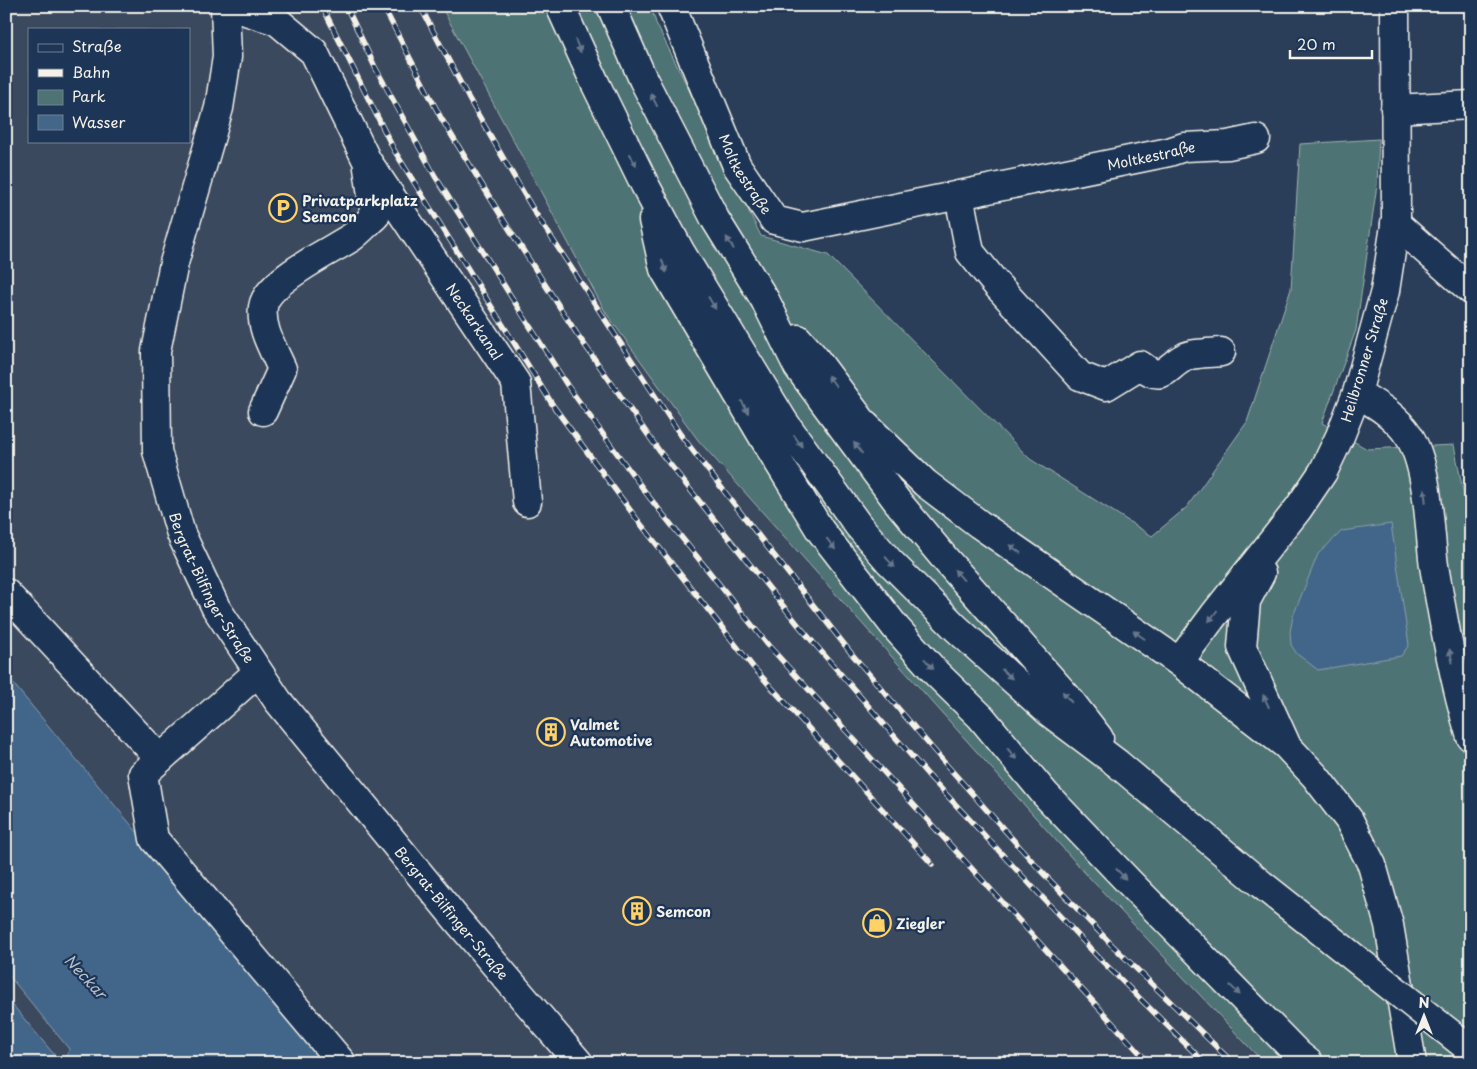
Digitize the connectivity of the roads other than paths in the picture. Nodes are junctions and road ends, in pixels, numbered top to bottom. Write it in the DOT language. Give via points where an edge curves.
graph roads {
  1 [pos="225,6"];
  2 [pos="230,6"];
  3 [pos="560,6"];
  4 [pos="611,6"];
  5 [pos="672,6"];
  6 [pos="1395,6"];
  7 [pos="1471,105"];
  8 [pos="1395,109"];
  9 [pos="1256,139"];
  10 [pos="367,161"];
  11 [pos="645,185"];
  12 [pos="959,195"];
  13 [pos="1395,223"];
  14 [pos="1471,290"];
  15 [pos="765,300"];
  16 [pos="1221,352"];
  17 [pos="1357,393"];
  18 [pos="263,411"];
  19 [pos="527,502"];
  20 [pos="1298,509"];
  21 [pos="6,592"];
  22 [pos="1179,662"];
  23 [pos="258,672"];
  24 [pos="1471,737"];
  25 [pos="1286,745"];
  26 [pos="160,759"];
  27 [pos="1118,764"];
  28 [pos="1471,1050"];
  29 [pos="342,1063"];
  30 [pos="579,1063"];
  31 [pos="1308,1063"];
  32 [pos="1412,1063"];
  1 -- 23 [label="main road, Bergrat-Bilfinger-Straße" via="226,57 219,108 174,263 156,351 158,451 181,534 216,608"];
  2 -- 10 [label="main road, Neckarkanal" via="277,20 314,52"];
  3 -- 11 [label="main road, one-way"];
  15 -- 4 [label="main road, one-way" via="715,219 643,79"];
  5 -- 12 [label="main road, Moltkestraße" via="737,166 774,220 803,227"];
  6 -- 8 [label="main road, Heilbronner Straße"];
  7 -- 8 [label="main road"];
  8 -- 13 [label="main road, Heilbronner Straße"];
  9 -- 12 [label="main road, Moltkestraße" via="1228,145 1184,146 1169,152"];
  10 -- 18 [label="main road, Neckarkanal" via="374,216 352,236 307,263 269,292 263,306 264,327 282,369"];
  10 -- 19 [label="main road, Neckarkanal" via="516,383"];
  11 -- 27 [label="main road, one-way" via="680,251 784,422 858,525 956,628 1049,712"];
  11 -- 31 [label="main road, one-way" via="664,269 820,530 896,628 981,717 1046,794"];
  12 -- 16 [label="main road" via="970,252 1080,376 1106,386 1140,365 1151,374 1159,374 1186,356"];
  13 -- 14 [label="main road"];
  13 -- 17 [label="main road, Heilbronner Straße" via="1384,291"];
  22 -- 15 [label="main road, one-way" via="925,483 864,424 814,357"];
  27 -- 15 [label="main road, one-way" via="1068,698 897,501 798,367"];
  17 -- 20 [label="main road, Heilbronner Straße" via="1323,472"];
  24 -- 17 [label="main road, one-way" via="1449,648 1418,456 1408,435 1386,411"];
  20 -- 22 [label="main road, Heilbronner Straße, one-way"];
  25 -- 20 [label="main road, one-way" via="1242,647 1246,601"];
  21 -- 26 [label="main road"];
  22 -- 25 [label="main road"];
  23 -- 26 [label="main road"];
  23 -- 30 [label="main road, Bergrat-Bilfinger-Straße" via="278,701 458,921"];
  25 -- 32 [label="main road" via="1316,776 1349,820 1372,865 1389,925"];
  26 -- 29 [label="main road" via="142,774 154,839"];
  27 -- 28 [label="main road, bridge" via="1261,884"];
}
